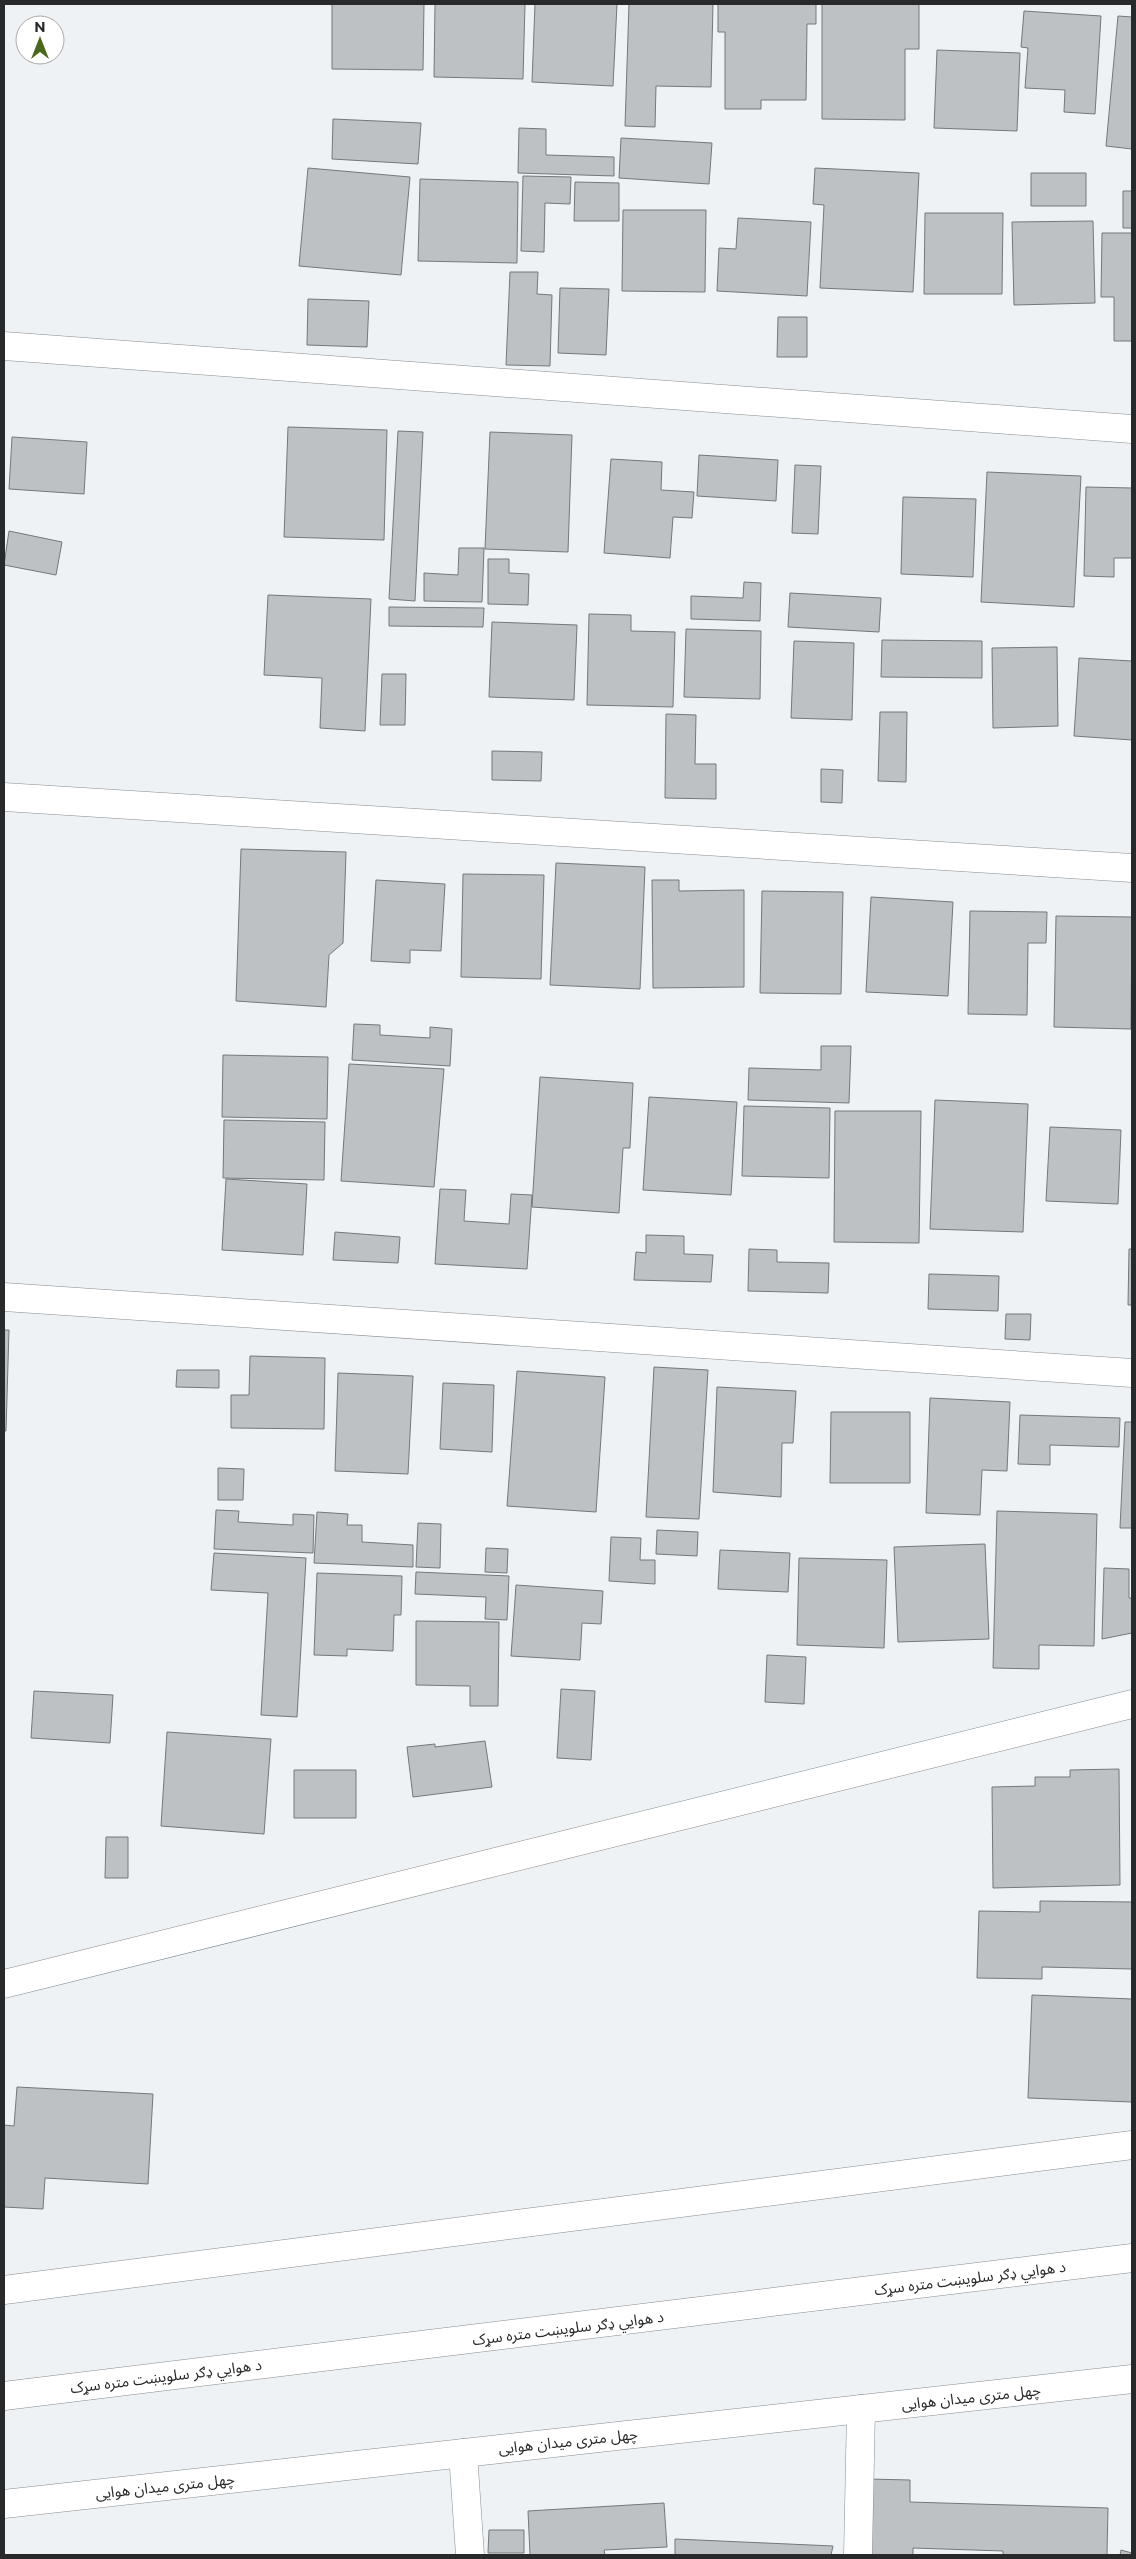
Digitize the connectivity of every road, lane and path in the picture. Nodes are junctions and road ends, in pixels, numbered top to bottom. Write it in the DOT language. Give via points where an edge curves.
graph roads {
  1 [pos="4,346"];
  2 [pos="1132,430"];
  3 [pos="4,797"];
  4 [pos="1132,868"];
  5 [pos="4,1297"];
  6 [pos="1132,1373"];
  7 [pos="1132,1704"];
  8 [pos="4,1984"];
  9 [pos="1132,2145"];
  10 [pos="1132,2258"];
  11 [pos="4,2290"];
  12 [pos="1132,2378"];
  13 [pos="4,2396"];
  14 [pos="862,2409"];
  15 [pos="464,2453"];
  16 [pos="4,2504"];
  17 [pos="470,2555"];
  18 [pos="858,2555"];
  1 -- 2 [label="street"];
  3 -- 4 [label="street"];
  5 -- 6 [label="street"];
  7 -- 8 [label="street"];
  9 -- 11 [label="street"];
  10 -- 13 [label="street, د هوايي ډګر سلویښت متره سړک"];
  12 -- 14 [label="street, چهل متری میدان هوایی"];
  14 -- 15 [label="street, چهل متری میدان هوایی"];
  14 -- 18 [label="street"];
  15 -- 16 [label="street, چهل متری میدان هوایی"];
  15 -- 17 [label="street"];
}
